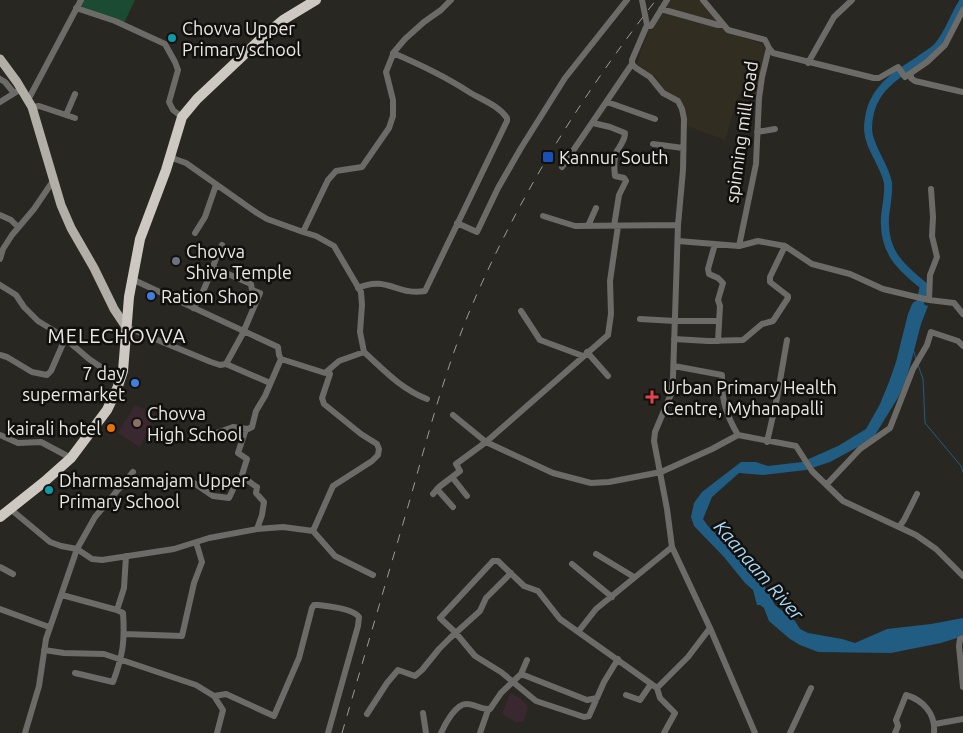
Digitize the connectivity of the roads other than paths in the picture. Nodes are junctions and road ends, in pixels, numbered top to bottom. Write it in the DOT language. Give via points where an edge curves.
graph roads {
  1 [pos="81,0"];
  2 [pos="325,0"];
  3 [pos="450,0"];
  4 [pos="627,0"];
  5 [pos="642,0"];
  6 [pos="667,0"];
  7 [pos="703,0"];
  8 [pos="852,0"];
  9 [pos="308,2"];
  10 [pos="76,8"];
  11 [pos="661,9"];
  12 [pos="963,10"];
  13 [pos="722,23"];
  14 [pos="648,25"];
  15 [pos="769,48"];
  16 [pos="394,53"];
  17 [pos="0,59"];
  18 [pos="808,63"];
  19 [pos="632,64"];
  20 [pos="908,76"];
  21 [pos="0,79"];
  22 [pos="18,91"];
  23 [pos="963,92"];
  24 [pos="75,94"];
  25 [pos="0,102"];
  26 [pos="608,102"];
  27 [pos="30,104"];
  28 [pos="66,115"];
  29 [pos="182,117"];
  30 [pos="75,118"];
  31 [pos="654,119"];
  32 [pos="593,122"];
  33 [pos="775,129"];
  34 [pos="757,132"];
  35 [pos="653,144"];
  36 [pos="683,148"];
  37 [pos="172,158"];
  38 [pos="562,167"];
  39 [pos="53,181"];
  40 [pos="216,186"];
  41 [pos="931,189"];
  42 [pos="596,208"];
  43 [pos="0,215"];
  44 [pos="543,216"];
  45 [pos="457,223"];
  46 [pos="588,226"];
  47 [pos="616,226"];
  48 [pos="678,226"];
  49 [pos="18,227"];
  50 [pos="194,232"];
  51 [pos="303,232"];
  52 [pos="678,241"];
  53 [pos="715,244"];
  54 [pos="222,245"];
  55 [pos="739,246"];
  56 [pos="785,246"];
  57 [pos="0,259"];
  58 [pos="212,267"];
  59 [pos="134,280"];
  60 [pos="0,285"];
  61 [pos="358,288"];
  62 [pos="929,300"];
  63 [pos="114,308"];
  64 [pos="193,308"];
  65 [pos="128,309"];
  66 [pos="521,311"];
  67 [pos="963,314"];
  68 [pos="640,319"];
  69 [pos="675,321"];
  70 [pos="719,321"];
  71 [pos="126,327"];
  72 [pos="244,331"];
  73 [pos="66,339"];
  74 [pos="674,340"];
  75 [pos="787,340"];
  76 [pos="718,341"];
  77 [pos="963,346"];
  78 [pos="364,352"];
  79 [pos="585,354"];
  80 [pos="0,355"];
  81 [pos="281,359"];
  82 [pos="226,364"];
  83 [pos="674,366"];
  84 [pos="328,372"];
  85 [pos="608,376"];
  86 [pos="120,380"];
  87 [pos="270,383"];
  88 [pos="427,399"];
  89 [pos="107,410"];
  90 [pos="452,415"];
  91 [pos="246,429"];
  92 [pos="216,433"];
  93 [pos="738,435"];
  94 [pos="0,436"];
  95 [pos="486,442"];
  96 [pos="767,442"];
  97 [pos="72,458"];
  98 [pos="133,472"];
  99 [pos="661,472"];
  100 [pos="452,476"];
  101 [pos="241,478"];
  102 [pos="194,483"];
  103 [pos="827,484"];
  104 [pos="917,494"];
  105 [pos="467,496"];
  106 [pos="453,507"];
  107 [pos="12,510"];
  108 [pos="0,517"];
  109 [pos="0,523"];
  110 [pos="899,526"];
  111 [pos="256,529"];
  112 [pos="312,531"];
  113 [pos="196,542"];
  114 [pos="672,547"];
  115 [pos="77,549"];
  116 [pos="596,554"];
  117 [pos="126,556"];
  118 [pos="572,564"];
  119 [pos="0,567"];
  120 [pos="511,572"];
  121 [pos="13,574"];
  122 [pos="373,575"];
  123 [pos="963,576"];
  124 [pos="634,578"];
  125 [pos="62,595"];
  126 [pos="612,597"];
  127 [pos="0,609"];
  128 [pos="117,610"];
  129 [pos="49,627"];
  130 [pos="710,628"];
  131 [pos="578,632"];
  132 [pos="456,633"];
  133 [pos="124,634"];
  134 [pos="963,638"];
  135 [pos="44,650"];
  136 [pos="121,659"];
  137 [pos="618,659"];
  138 [pos="527,660"];
  139 [pos="75,673"];
  140 [pos="521,674"];
  141 [pos="514,682"];
  142 [pos="654,686"];
  143 [pos="963,687"];
  144 [pos="811,688"];
  145 [pos="626,695"];
  146 [pos="214,696"];
  147 [pos="596,698"];
  148 [pos="488,710"];
  149 [pos="367,714"];
  150 [pos="423,714"];
  151 [pos="963,719"];
  152 [pos="935,724"];
  153 [pos="25,733"];
  154 [pos="218,733"];
  155 [pos="328,733"];
  156 [pos="426,733"];
  157 [pos="441,733"];
  158 [pos="480,733"];
  159 [pos="664,733"];
  160 [pos="755,733"];
  161 [pos="790,733"];
  162 [pos="895,733"];
  163 [pos="934,733"];
  1 -- 10 [label="street"];
  2 -- 37 [label="highway" via="277,30 192,111"];
  3 -- 16 [label="street" via="405,39"];
  4 -- 45 [label="street" via="565,78 498,188 477,232"];
  5 -- 14 [label="street"];
  6 -- 11 [label="street"];
  7 -- 13 [label="street, spinning mill road"];
  8 -- 18 [label="street" via="834,17"];
  9 -- 29 [label="highway" via="264,35 197,98"];
  10 -- 27 [label="street"];
  10 -- 29 [label="street" via="115,21 165,44 178,70 170,107"];
  11 -- 13 [label="street" via="718,25"];
  11 -- 14 [label="street" via="651,26"];
  12 -- 20 [label="street" via="945,45"];
  13 -- 15 [label="street, spinning mill road" via="728,30 765,40"];
  14 -- 19 [label="street"];
  15 -- 18 [label="street" via="773,53"];
  15 -- 34 [label="street, spinning mill road" via="761,84"];
  16 -- 45 [label="street" via="463,87 496,107 507,118"];
  16 -- 51 [label="street" via="386,72 394,111 389,128 362,167 336,170"];
  17 -- 22 [label="main road"];
  18 -- 20 [label="street" via="874,78 898,67"];
  19 -- 26 [label="street"];
  19 -- 36 [label="street" via="654,81 663,94 678,101 684,119"];
  20 -- 23 [label="street" via="915,81"];
  21 -- 22 [label="street"];
  22 -- 25 [label="street"];
  22 -- 27 [label="main road"];
  24 -- 28 [label="street"];
  26 -- 31 [label="street"];
  26 -- 32 [label="street"];
  27 -- 28 [label="street"];
  27 -- 39 [label="main road"];
  28 -- 30 [label="street"];
  29 -- 37 [label="highway"];
  32 -- 38 [label="street"];
  32 -- 47 [label="street" via="625,133 615,160 615,176 626,181 619,195"];
  33 -- 34 [label="street"];
  34 -- 55 [label="street, spinning mill road" via="756,164"];
  35 -- 36 [label="street"];
  36 -- 48 [label="street"];
  37 -- 40 [label="street" via="186,163"];
  37 -- 59 [label="highway" via="140,239"];
  39 -- 49 [label="street"];
  39 -- 63 [label="main road" via="71,228"];
  40 -- 50 [label="street" via="204,217"];
  40 -- 51 [label="street" via="262,216"];
  41 -- 62 [label="street" via="932,236 937,257 930,275"];
  42 -- 46 [label="street"];
  43 -- 49 [label="street"];
  44 -- 46 [label="street" via="575,226"];
  45 -- 61 [label="street" via="425,291 406,291 374,282"];
  46 -- 47 [label="street"];
  47 -- 48 [label="street"];
  47 -- 79 [label="street" via="609,331"];
  48 -- 52 [label="street"];
  49 -- 57 [label="street"];
  51 -- 61 [label="street" via="334,246"];
  52 -- 53 [label="street"];
  52 -- 69 [label="street"];
  53 -- 55 [label="street"];
  53 -- 70 [label="street" via="708,269 709,274 723,283 718,300"];
  54 -- 58 [label="street"];
  55 -- 56 [label="street" via="758,241"];
  56 -- 62 [label="street" via="812,264 850,274 883,289"];
  56 -- 76 [label="street" via="770,282 788,296 776,318 762,324 743,340"];
  58 -- 64 [label="street"];
  58 -- 72 [label="street" via="251,284 252,290 260,293"];
  59 -- 64 [label="street"];
  59 -- 65 [label="highway"];
  60 -- 73 [label="street" via="16,295 38,321"];
  61 -- 78 [label="street" via="362,297 360,323"];
  62 -- 67 [label="street" via="954,303"];
  63 -- 65 [label="main road"];
  63 -- 71 [label="main road"];
  64 -- 72 [label="street"];
  65 -- 71 [label="highway"];
  66 -- 79 [label="street" via="540,340"];
  68 -- 69 [label="street"];
  69 -- 70 [label="street"];
  69 -- 74 [label="street"];
  70 -- 76 [label="street"];
  71 -- 82 [label="street" via="211,362"];
  71 -- 86 [label="highway" via="124,370"];
  72 -- 81 [label="street" via="278,347"];
  72 -- 82 [label="street"];
  73 -- 80 [label="street" via="47,375 32,372"];
  73 -- 86 [label="street"];
  74 -- 76 [label="street"];
  74 -- 83 [label="street"];
  75 -- 96 [label="street"];
  77 -- 103 [label="street" via="958,341 931,332 890,428 860,449"];
  78 -- 84 [label="street" via="339,361"];
  78 -- 88 [label="street" via="407,390"];
  79 -- 85 [label="street"];
  79 -- 95 [label="street"];
  81 -- 84 [label="street" via="322,373"];
  81 -- 87 [label="street"];
  82 -- 87 [label="street"];
  83 -- 93 [label="street" via="722,375 724,409"];
  83 -- 99 [label="street" via="671,394 655,432"];
  84 -- 112 [label="street" via="330,378 322,398 324,404 377,444 379,449 378,456 372,461 333,486"];
  86 -- 89 [label="highway"];
  87 -- 91 [label="street" via="252,426"];
  89 -- 97 [label="highway"];
  89 -- 107 [label="highway" via="104,420 73,462"];
  90 -- 95 [label="street"];
  91 -- 92 [label="street" via="233,427"];
  91 -- 101 [label="street" via="238,453 247,459"];
  93 -- 96 [label="street"];
  93 -- 99 [label="street"];
  94 -- 97 [label="street" via="18,443 42,442"];
  95 -- 99 [label="street" via="553,474 591,483"];
  95 -- 100 [label="street" via="456,464 460,471"];
  96 -- 103 [label="street" via="796,446 812,471"];
  97 -- 107 [label="highway"];
  98 -- 115 [label="street" via="96,518"];
  99 -- 114 [label="street"];
  100 -- 105 [label="street"];
  100 -- 106 [label="street" via="435,492"];
  101 -- 102 [label="street" via="236,481 229,498 213,496"];
  101 -- 111 [label="street" via="257,487 258,496 264,502"];
  103 -- 110 [label="street" via="842,501"];
  104 -- 110 [label="street"];
  107 -- 108 [label="highway"];
  107 -- 109 [label="highway"];
  107 -- 115 [label="street" via="50,542"];
  110 -- 123 [label="street" via="936,549"];
  111 -- 112 [label="street" via="283,527"];
  111 -- 113 [label="street"];
  112 -- 122 [label="street" via="335,556"];
  113 -- 117 [label="street" via="174,549"];
  113 -- 133 [label="street" via="202,562 182,636"];
  114 -- 124 [label="street"];
  114 -- 130 [label="street"];
  115 -- 117 [label="street" via="92,559"];
  115 -- 125 [label="street"];
  116 -- 124 [label="street"];
  117 -- 128 [label="street" via="124,588"];
  118 -- 126 [label="street"];
  119 -- 121 [label="street"];
  120 -- 131 [label="street" via="524,586 538,591 560,619"];
  120 -- 132 [label="street" via="486,598 480,611"];
  120 -- 132 [label="street" via="498,561 493,561 440,618"];
  124 -- 126 [label="street"];
  125 -- 128 [label="street"];
  125 -- 129 [label="street"];
  126 -- 131 [label="street" via="596,608"];
  127 -- 129 [label="street"];
  128 -- 133 [label="street" via="123,613"];
  129 -- 135 [label="street"];
  130 -- 142 [label="street" via="688,656"];
  130 -- 160 [label="street"];
  131 -- 137 [label="street"];
  132 -- 141 [label="street" via="475,656"];
  132 -- 149 [label="street" via="415,676 398,670"];
  133 -- 136 [label="street"];
  134 -- 143 [label="street" via="959,646"];
  135 -- 136 [label="street" via="104,654"];
  135 -- 153 [label="street" via="40,686"];
  136 -- 139 [label="street" via="113,682"];
  136 -- 146 [label="street" via="196,685"];
  137 -- 142 [label="street"];
  137 -- 147 [label="street"];
  138 -- 140 [label="street"];
  140 -- 141 [label="street"];
  140 -- 147 [label="street" via="587,700"];
  141 -- 147 [label="street" via="536,700 584,717 589,716"];
  141 -- 148 [label="street"];
  142 -- 145 [label="street" via="640,700"];
  142 -- 159 [label="street" via="660,698 675,713"];
  144 -- 161 [label="street"];
  146 -- 154 [label="street" via="223,710"];
  146 -- 155 [label="street" via="226,694 274,716 299,658 314,605 356,613 359,617 356,635"];
  148 -- 157 [label="street" via="462,704"];
  148 -- 158 [label="street"];
  150 -- 156 [label="street"];
  151 -- 152 [label="street"];
  152 -- 162 [label="street" via="922,702 906,695 896,720"];
  152 -- 163 [label="street"];
}
